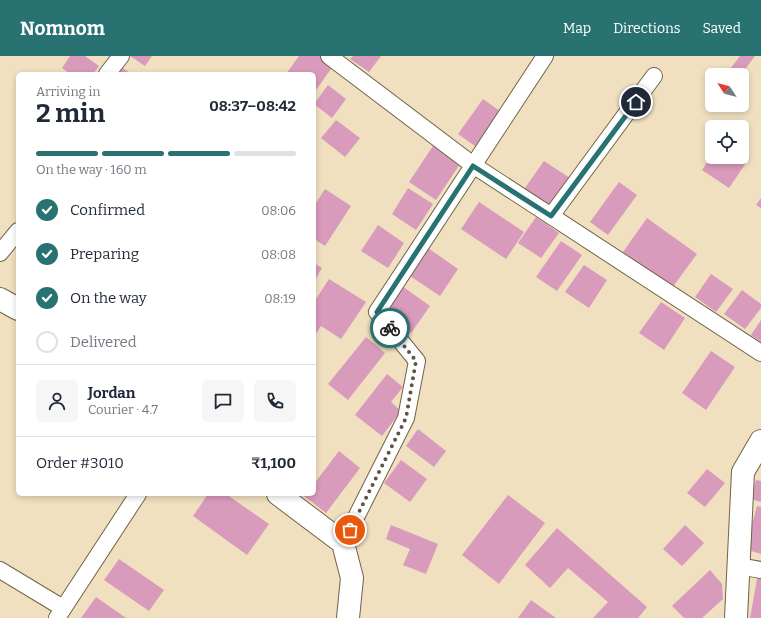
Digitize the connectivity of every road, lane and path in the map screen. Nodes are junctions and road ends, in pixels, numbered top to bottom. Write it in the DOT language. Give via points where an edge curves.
graph roads {
  1 [pos="121,56"];
  2 [pos="329,56"];
  3 [pos="546,56"];
  4 [pos="109,72"];
  5 [pos="654,76"];
  6 [pos="473,166"];
  7 [pos="551,216"];
  8 [pos="16,234"];
  9 [pos="0,253"];
  10 [pos="0,299"];
  11 [pos="16,308"];
  12 [pos="761,353"];
  13 [pos="761,441"];
  14 [pos="137,496"];
  15 [pos="281,496"];
  16 [pos="343,544"];
  17 [pos="738,566"];
  18 [pos="0,570"];
  19 [pos="761,570"];
  20 [pos="60,613"];
  21 [pos="348,618"];
  22 [pos="736,618"];
  1 -- 4 [label="street"];
  2 -- 6 [label="street"];
  3 -- 6 [label="street"];
  5 -- 7 [label="street"];
  6 -- 7 [label="street"];
  6 -- 16 [label="street" via="377,312 416,361 406,418"];
  7 -- 12 [label="street"];
  8 -- 9 [label="street"];
  10 -- 11 [label="street"];
  13 -- 17 [label="street" via="743,472"];
  14 -- 20 [label="street"];
  15 -- 16 [label="street"];
  16 -- 21 [label="street" via="352,578"];
  17 -- 19 [label="street"];
  17 -- 22 [label="street"];
  18 -- 20 [label="street"];
}
